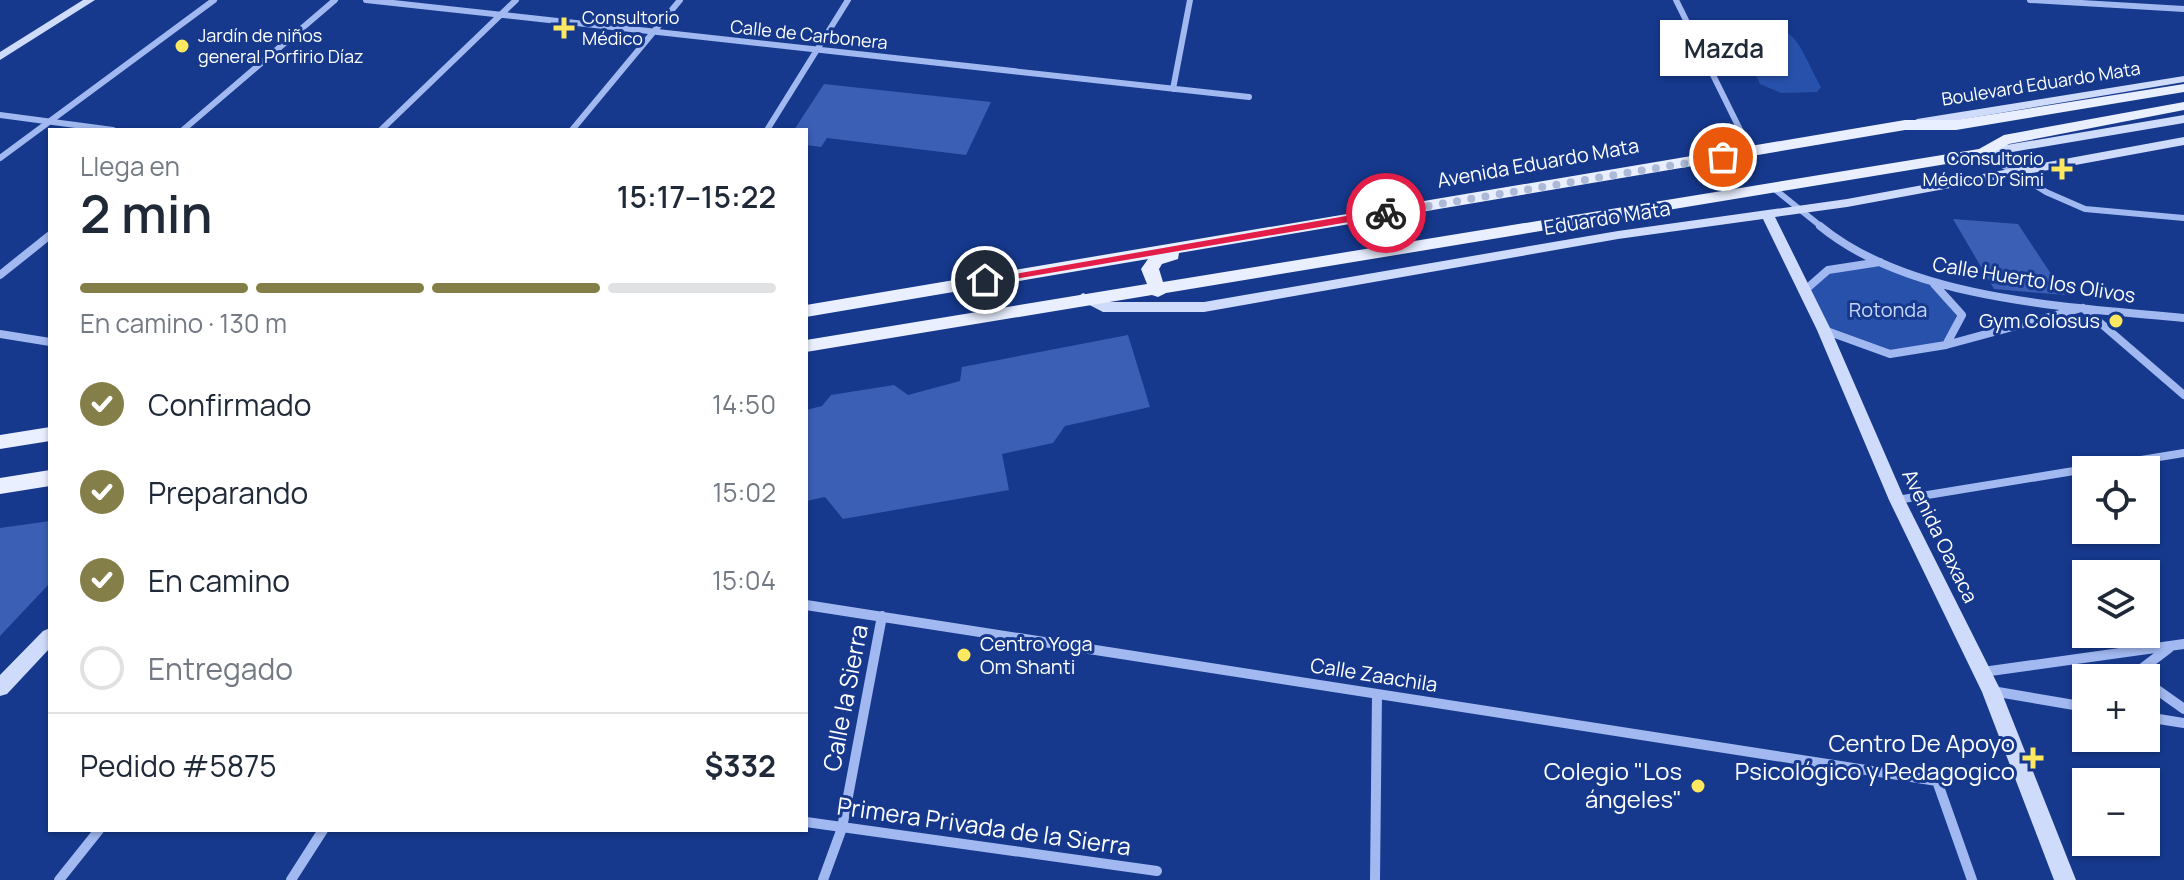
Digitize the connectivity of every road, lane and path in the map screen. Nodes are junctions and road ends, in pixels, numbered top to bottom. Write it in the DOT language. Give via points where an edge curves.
graph roads {
  1 [pos="90,0"];
  2 [pos="214,0"];
  3 [pos="335,0"];
  4 [pos="366,0"];
  5 [pos="516,0"];
  6 [pos="680,0"];
  7 [pos="848,0"];
  8 [pos="1190,0"];
  9 [pos="1676,0"];
  10 [pos="2030,0"];
  11 [pos="2184,9"];
  12 [pos="500,16"];
  13 [pos="652,32"];
  14 [pos="817,50"];
  15 [pos="0,57"];
  16 [pos="2184,79"];
  17 [pos="2184,88"];
  18 [pos="1173,89"];
  19 [pos="1249,97"];
  20 [pos="2184,106"];
  21 [pos="0,115"];
  22 [pos="2184,119"];
  23 [pos="50,122"];
  24 [pos="1905,125"];
  25 [pos="97,128"];
  26 [pos="185,128"];
  27 [pos="383,128"];
  28 [pos="574,128"];
  29 [pos="768,128"];
  30 [pos="2184,141"];
  31 [pos="1751,152"];
  32 [pos="1983,153"];
  33 [pos="0,158"];
  34 [pos="2014,172"];
  35 [pos="1772,187"];
  36 [pos="1795,209"];
  37 [pos="1767,214"];
  38 [pos="2184,218"];
  39 [pos="1284,230"];
  40 [pos="48,237"];
  41 [pos="1881,262"];
  42 [pos="0,275"];
  43 [pos="1934,284"];
  44 [pos="1158,291"];
  45 [pos="1804,291"];
  46 [pos="1083,298"];
  47 [pos="2083,308"];
  48 [pos="808,311"];
  49 [pos="2184,318"];
  50 [pos="1824,330"];
  51 [pos="0,334"];
  52 [pos="48,342"];
  53 [pos="1946,345"];
  54 [pos="808,346"];
  55 [pos="2184,395"];
  56 [pos="48,434"];
  57 [pos="0,442"];
  58 [pos="2184,453"];
  59 [pos="48,478"];
  60 [pos="0,486"];
  61 [pos="1897,500"];
  62 [pos="808,605"];
  63 [pos="882,616"];
  64 [pos="48,638"];
  65 [pos="2184,644"];
  66 [pos="2169,647"];
  67 [pos="2148,664"];
  68 [pos="1981,672"];
  69 [pos="0,688"];
  70 [pos="1991,691"];
  71 [pos="2160,691"];
  72 [pos="1377,694"];
  73 [pos="2072,705"];
  74 [pos="2184,709"];
  75 [pos="2160,719"];
  76 [pos="2184,723"];
  77 [pos="808,822"];
  78 [pos="842,828"];
  79 [pos="97,832"];
  80 [pos="322,832"];
  81 [pos="1157,871"];
  82 [pos="59,880"];
  83 [pos="291,880"];
  84 [pos="823,880"];
  85 [pos="1375,880"];
  86 [pos="1972,880"];
  87 [pos="2065,880"];
  1 -- 15 [label="street"];
  2 -- 23 [label="street"];
  3 -- 26 [label="street"];
  4 -- 12 [label="street, Calle de Carbonera"];
  5 -- 12 [label="street"];
  6 -- 13 [label="street"];
  7 -- 14 [label="street"];
  8 -- 18 [label="street"];
  9 -- 31 [label="street"];
  10 -- 11 [label="street"];
  12 -- 13 [label="street, Calle de Carbonera"];
  12 -- 27 [label="street"];
  13 -- 14 [label="street, Calle de Carbonera"];
  13 -- 28 [label="street"];
  14 -- 18 [label="street, Calle de Carbonera"];
  14 -- 29 [label="street"];
  16 -- 24 [label="street, Boulevard Eduardo Mata"];
  17 -- 24 [label="main road, Avenida Eduardo Mata" via="1956,125"];
  18 -- 19 [label="street, Calle de Carbonera"];
  20 -- 32 [label="main road" via="2004,140"];
  21 -- 23 [label="street"];
  22 -- 32 [label="street"];
  23 -- 25 [label="street"];
  23 -- 33 [label="street"];
  24 -- 31 [label="main road, Avenida Eduardo Mata"];
  30 -- 34 [label="street, Eduardo Mata"];
  31 -- 39 [label="main road, Avenida Eduardo Mata"];
  32 -- 34 [label="street"];
  32 -- 35 [label="main road"];
  34 -- 36 [label="street, Eduardo Mata"];
  34 -- 38 [label="street" via="2085,209"];
  35 -- 36 [label="street, Calle Huerto los Olivos"];
  35 -- 44 [label="main road"];
  36 -- 37 [label="street, Eduardo Mata"];
  36 -- 41 [label="street, Calle Huerto los Olivos"];
  37 -- 45 [label="street, Avenida Oaxaca"];
  37 -- 46 [label="street, Eduardo Mata" via="1204,307 1103,307"];
  39 -- 44 [label="main road" via="1257,242 1156,260 1150,269"];
  39 -- 48 [label="main road, Avenida Eduardo Mata"];
  40 -- 42 [label="street"];
  41 -- 43 [label="street, Calle Huerto los Olivos"];
  41 -- 45 [label="street" via="1828,270"];
  43 -- 47 [label="street, Calle Huerto los Olivos"];
  43 -- 53 [label="street" via="1962,315"];
  44 -- 46 [label="main road"];
  45 -- 50 [label="street, Avenida Oaxaca"];
  46 -- 54 [label="main road"];
  47 -- 49 [label="street, Calle Huerto los Olivos"];
  47 -- 53 [label="street"];
  47 -- 55 [label="street"];
  50 -- 53 [label="street" via="1890,354"];
  50 -- 61 [label="street, Avenida Oaxaca"];
  51 -- 52 [label="street"];
  56 -- 57 [label="main road"];
  58 -- 61 [label="street"];
  59 -- 60 [label="main road"];
  61 -- 68 [label="street, Avenida Oaxaca"];
  62 -- 63 [label="street, Calle Zaachila"];
  63 -- 72 [label="street, Calle Zaachila"];
  63 -- 78 [label="street, Calle la Sierra"];
  64 -- 69 [label="street"];
  65 -- 66 [label="street"];
  66 -- 67 [label="street"];
  66 -- 68 [label="street"];
  68 -- 70 [label="street, Avenida Oaxaca"];
  70 -- 73 [label="street"];
  70 -- 87 [label="street, Avenida Oaxaca"];
  71 -- 74 [label="street"];
  72 -- 85 [label="street"];
  72 -- 86 [label="street, Calle Zaachila" via="1937,781"];
  75 -- 76 [label="street"];
  77 -- 78 [label="street, Primera Privada de la Sierra"];
  78 -- 81 [label="street, Primera Privada de la Sierra"];
  78 -- 84 [label="street, Calle la Sierra"];
  79 -- 82 [label="street"];
  80 -- 83 [label="street"];
}
